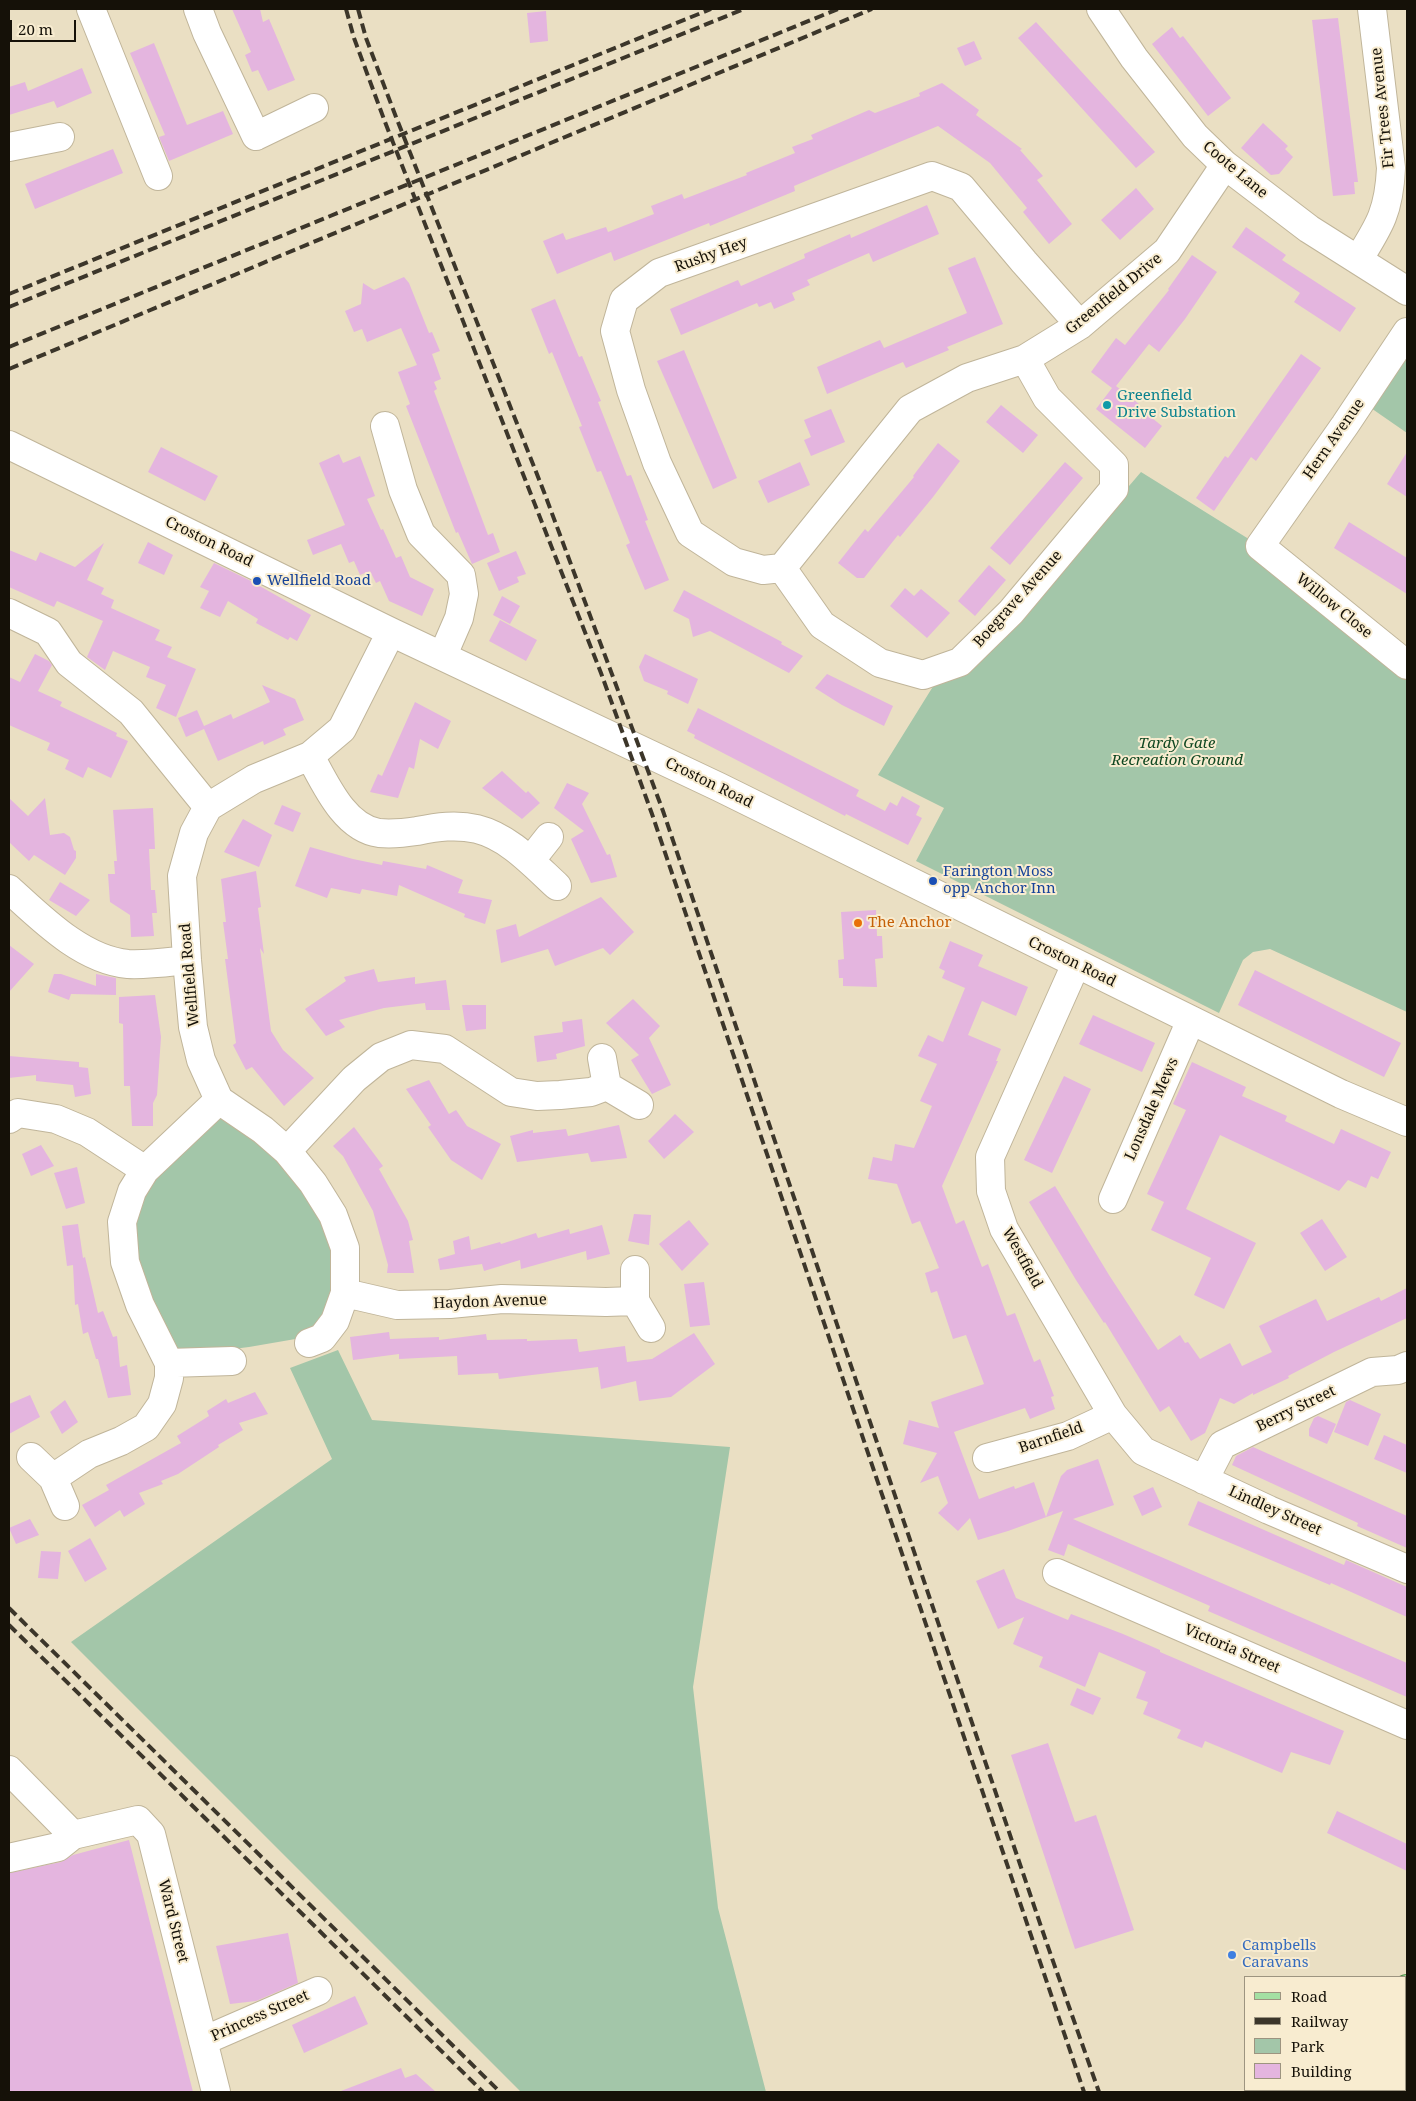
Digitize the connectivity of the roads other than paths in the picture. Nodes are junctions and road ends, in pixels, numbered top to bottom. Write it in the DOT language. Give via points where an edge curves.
graph roads {
  1 [pos="91,9"];
  2 [pos="198,9"];
  3 [pos="1101,9"];
  4 [pos="1372,9"];
  5 [pos="314,108"];
  6 [pos="60,137"];
  7 [pos="9,147"];
  8 [pos="1225,165"];
  9 [pos="158,176"];
  10 [pos="1358,260"];
  11 [pos="1407,291"];
  12 [pos="1080,325"];
  13 [pos="1407,332"];
  14 [pos="1025,359"];
  15 [pos="385,426"];
  16 [pos="9,445"];
  17 [pos="1260,546"];
  18 [pos="782,568"];
  19 [pos="9,613"];
  20 [pos="391,632"];
  21 [pos="443,655"];
  22 [pos="1407,666"];
  23 [pos="310,756"];
  24 [pos="208,807"];
  25 [pos="549,837"];
  26 [pos="530,861"];
  27 [pos="557,886"];
  28 [pos="9,889"];
  29 [pos="187,960"];
  30 [pos="1076,964"];
  31 [pos="1191,1020"];
  32 [pos="602,1058"];
  33 [pos="607,1086"];
  34 [pos="219,1100"];
  35 [pos="639,1105"];
  36 [pos="9,1119"];
  37 [pos="1407,1122"];
  38 [pos="286,1151"];
  39 [pos="145,1170"];
  40 [pos="1113,1199"];
  41 [pos="635,1270"];
  42 [pos="346,1293"];
  43 [pos="635,1301"];
  44 [pos="651,1328"];
  45 [pos="309,1343"];
  46 [pos="232,1361"];
  47 [pos="169,1363"];
  48 [pos="1407,1366"];
  49 [pos="1113,1415"];
  50 [pos="1143,1451"];
  51 [pos="31,1457"];
  52 [pos="987,1458"];
  53 [pos="53,1478"];
  54 [pos="1204,1480"];
  55 [pos="65,1506"];
  56 [pos="1407,1569"];
  57 [pos="1057,1574"];
  58 [pos="1407,1725"];
  59 [pos="9,1770"];
  60 [pos="73,1835"];
  61 [pos="9,1858"];
  62 [pos="318,1991"];
  63 [pos="202,2041"];
  64 [pos="216,2092"];
  1 -- 9 [label="street"];
  2 -- 5 [label="street" via="256,136"];
  3 -- 8 [label="street, Coote Lane" via="1134,58 1195,136"];
  4 -- 10 [label="street, Fir Trees Avenue" via="1392,168 1386,212"];
  6 -- 7 [label="street"];
  8 -- 10 [label="street, Coote Lane"];
  8 -- 12 [label="street, Greenfield Drive" via="1167,251"];
  10 -- 11 [label="street, Coote Lane"];
  12 -- 14 [label="street, Greenfield Drive"];
  12 -- 18 [label="street, Rushy Hey" via="961,187 932,176 659,273 624,300 615,331 631,390 657,463 690,533 734,562 763,570"];
  13 -- 17 [label="street, Hern Avenue"];
  14 -- 18 [label="street, Greenfield Drive" via="967,378 910,409"];
  14 -- 18 [label="street, Boegrave Avenue" via="1047,398 1114,465 1114,489 1011,612 960,662 923,675 880,663 822,625"];
  15 -- 21 [label="street" via="403,490 421,534 461,575 464,594 459,618"];
  16 -- 20 [label="street, Croston Road"];
  17 -- 22 [label="street, Willow Close"];
  19 -- 24 [label="street" via="48,632 69,663 132,712"];
  20 -- 21 [label="street, Croston Road"];
  20 -- 23 [label="street" via="342,729"];
  21 -- 30 [label="street, Croston Road"];
  23 -- 24 [label="street" via="254,779"];
  23 -- 26 [label="street" via="337,804 361,826 377,833 451,825 477,830 496,836"];
  24 -- 29 [label="street, Wellfield Road" via="194,833 182,876"];
  25 -- 26 [label="street"];
  26 -- 27 [label="street"];
  28 -- 29 [label="street" via="65,938 96,955 128,964"];
  29 -- 34 [label="street, Wellfield Road" via="193,1027 201,1060"];
  30 -- 31 [label="street, Croston Road"];
  30 -- 49 [label="street, Westfield" via="990,1158 991,1191 1004,1229"];
  31 -- 37 [label="street, Croston Road" via="1341,1094"];
  31 -- 40 [label="street, Lonsdale Mews"];
  32 -- 33 [label="street"];
  33 -- 35 [label="street"];
  33 -- 38 [label="street" via="591,1092 560,1095 511,1092 445,1049 411,1045 382,1057 354,1079"];
  34 -- 38 [label="street" via="263,1130"];
  34 -- 39 [label="street"];
  36 -- 39 [label="street" via="18,1113 56,1119 87,1132"];
  38 -- 42 [label="street" via="332,1215 345,1248"];
  39 -- 47 [label="street" via="132,1191 122,1222 125,1262 140,1304"];
  41 -- 43 [label="street"];
  42 -- 43 [label="street, Haydon Avenue" via="397,1305 502,1299"];
  42 -- 45 [label="street" via="335,1321 322,1338"];
  43 -- 44 [label="street"];
  46 -- 47 [label="street"];
  47 -- 53 [label="street" via="169,1378 162,1404 146,1427 89,1454"];
  48 -- 54 [label="street, Berry Street" via="1372,1372 1222,1445"];
  49 -- 50 [label="street, Westfield"];
  49 -- 52 [label="street, Barnfield" via="1068,1436"];
  50 -- 54 [label="street, Lindley Street"];
  51 -- 53 [label="street"];
  53 -- 55 [label="street"];
  54 -- 56 [label="street, Lindley Street"];
  57 -- 58 [label="street, Victoria Street"];
  59 -- 60 [label="street"];
  60 -- 61 [label="street, Ward Street" via="58,1847"];
  60 -- 63 [label="street, Ward Street" via="138,1820 150,1834"];
  62 -- 63 [label="street, Princess Street"];
  63 -- 64 [label="street, Ward Street"];
}
